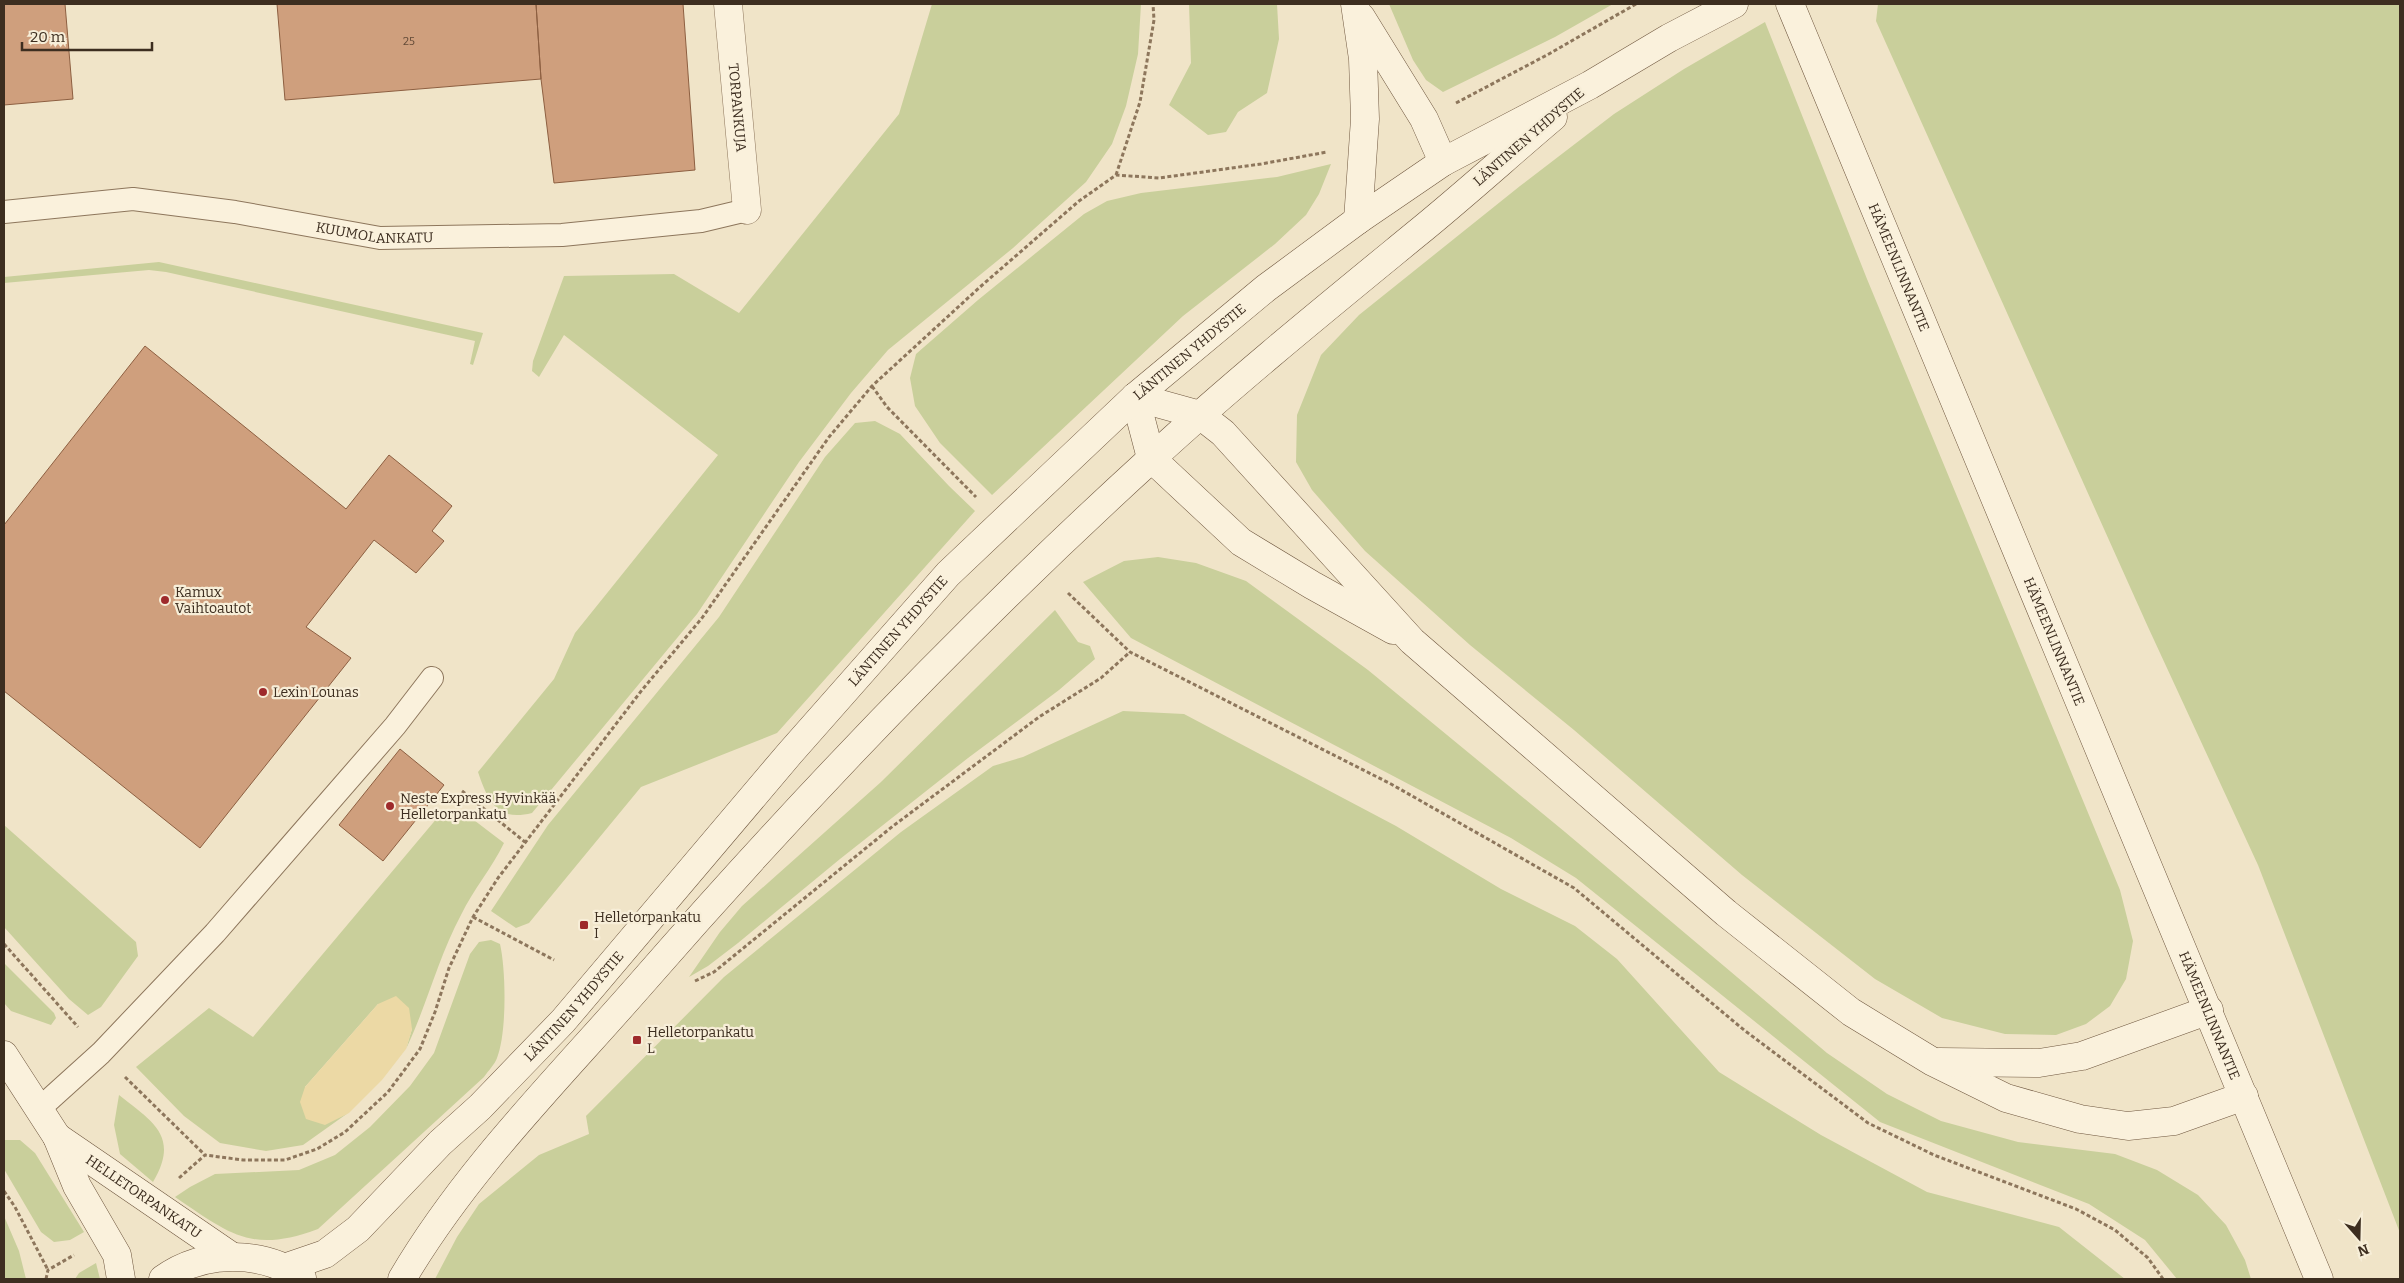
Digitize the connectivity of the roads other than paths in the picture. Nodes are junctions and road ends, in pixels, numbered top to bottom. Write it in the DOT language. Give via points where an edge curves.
graph roads {
  1 [pos="728,4"];
  2 [pos="1734,4"];
  3 [pos="1790,4"];
  4 [pos="1356,8"];
  5 [pos="1590,85"];
  6 [pos="1443,162"];
  7 [pos="747,210"];
  8 [pos="4,212"];
  9 [pos="1358,220"];
  10 [pos="1135,397"];
  11 [pos="1200,415"];
  12 [pos="1151,458"];
  13 [pos="1412,641"];
  14 [pos="432,678"];
  15 [pos="2209,1010"];
  16 [pos="1933,1062"];
  17 [pos="8,1074"];
  18 [pos="2244,1096"];
  19 [pos="39,1109"];
  20 [pos="57,1137"];
  21 [pos="231,1256"];
  22 [pos="296,1273"];
  23 [pos="120,1279"];
  24 [pos="163,1279"];
  25 [pos="402,1279"];
  26 [pos="2320,1279"];
  1 -- 7 [label="main road, TORPANKUJA"];
  2 -- 5 [label="main road, LÄNTINEN YHDYSTIE"];
  3 -- 15 [label="main road, HÄMEENLINNANTIE"];
  4 -- 6 [label="main road" via="1424,119"];
  4 -- 9 [label="main road" via="1363,59 1365,141"];
  5 -- 6 [label="main road, LÄNTINEN YHDYSTIE"];
  5 -- 11 [label="main road, LÄNTINEN YHDYSTIE"];
  6 -- 9 [label="main road, LÄNTINEN YHDYSTIE"];
  7 -- 8 [label="lane, KUUMOLANKATU" via="701,221 562,235 390,238 133,199"];
  9 -- 10 [label="main road, LÄNTINEN YHDYSTIE" via="1266,288"];
  10 -- 11 [label="main road"];
  10 -- 12 [label="main road"];
  10 -- 22 [label="main road, LÄNTINEN YHDYSTIE" via="948,574 527,1060 440,1143 358,1229"];
  11 -- 12 [label="main road, LÄNTINEN YHDYSTIE"];
  11 -- 13 [label="main road" via="1223,433"];
  12 -- 13 [label="main road" via="1241,542 1312,586"];
  12 -- 25 [label="main road, LÄNTINEN YHDYSTIE" via="987,613 831,773 705,910 468,1182 425,1240"];
  13 -- 16 [label="main road" via="1726,912 1851,1012"];
  14 -- 19 [label="lane" via="395,726 215,933 101,1053"];
  15 -- 16 [label="main road" via="2082,1056 2039,1063"];
  15 -- 18 [label="main road, HÄMEENLINNANTIE"];
  16 -- 18 [label="main road" via="2006,1098 2080,1119 2128,1126 2174,1121"];
  17 -- 19 [label="main road, HELLETORPANKATU"];
  18 -- 26 [label="main road, HÄMEENLINNANTIE"];
  19 -- 20 [label="main road, HELLETORPANKATU"];
  20 -- 21 [label="main road, HELLETORPANKATU"];
  20 -- 23 [label="main road, HELLETORPANKATU" via="77,1186 117,1255"];
  21 -- 22 [label="main road" via="257,1258"];
  21 -- 24 [label="main road" via="198,1262"];
}
